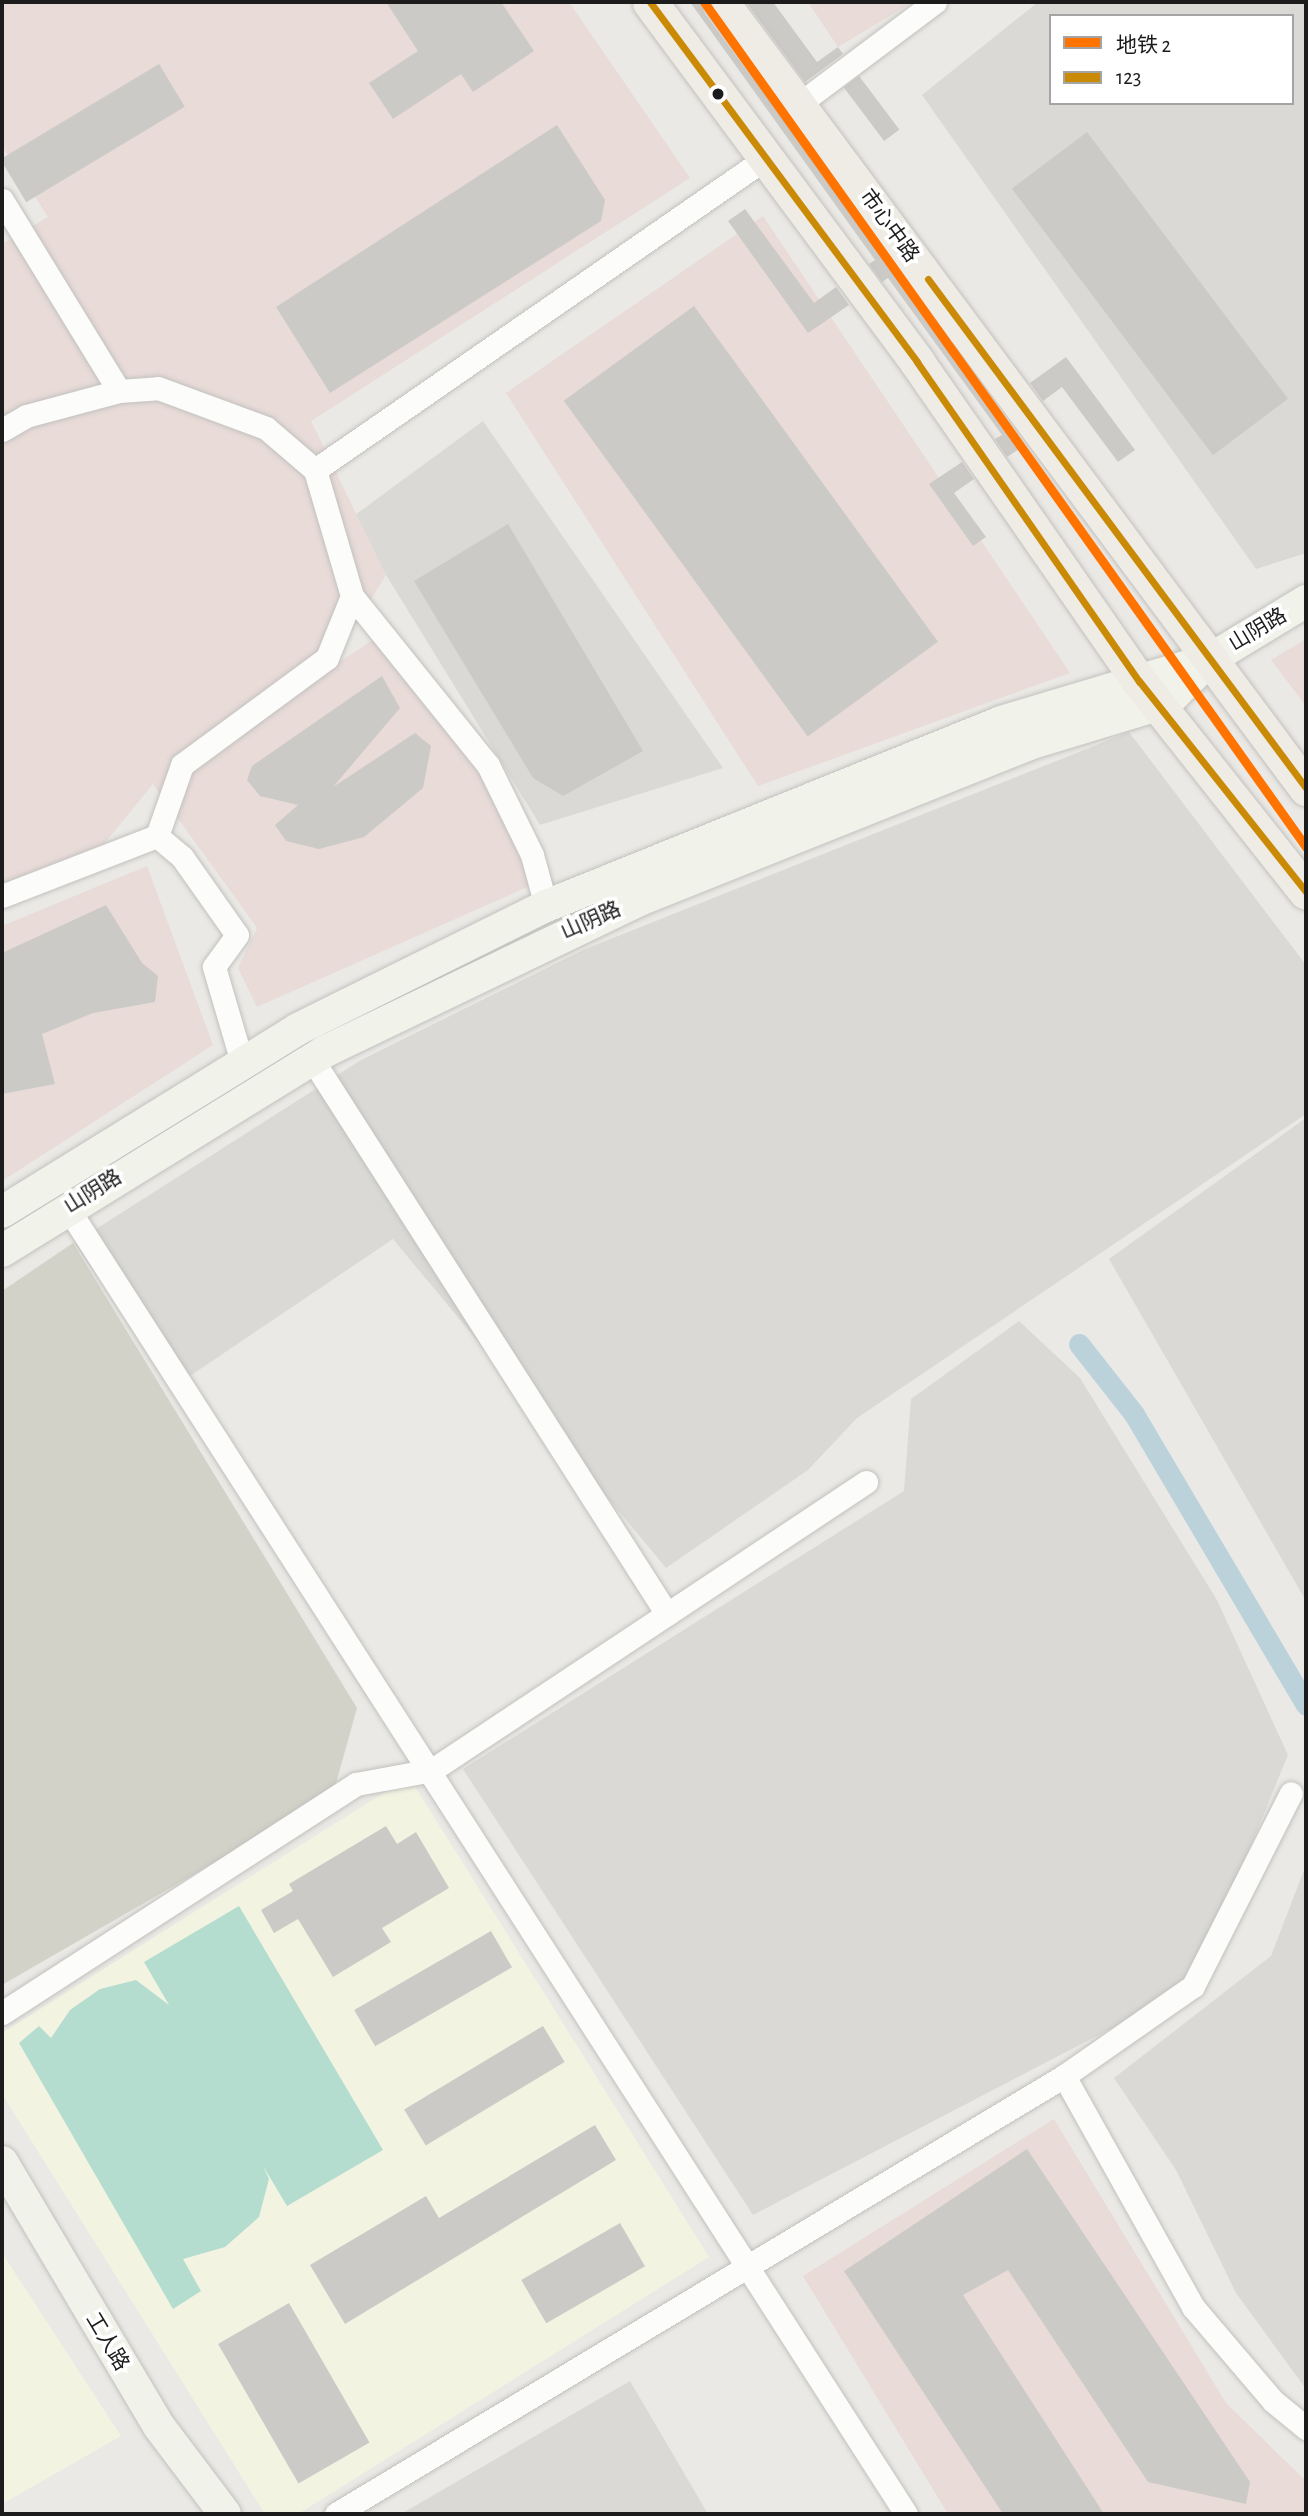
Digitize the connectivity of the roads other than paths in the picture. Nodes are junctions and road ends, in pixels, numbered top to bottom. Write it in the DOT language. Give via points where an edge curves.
graph roads {
  1 [pos="650,2"];
  2 [pos="721,2"];
  3 [pos="935,2"];
  4 [pos="799,104"];
  5 [pos="766,158"];
  6 [pos="2,200"];
  7 [pos="119,391"];
  8 [pos="2,430"];
  9 [pos="315,470"];
  10 [pos="352,596"];
  11 [pos="1306,601"];
  12 [pos="1209,660"];
  13 [pos="1148,693"];
  14 [pos="1306,788"];
  15 [pos="157,836"];
  16 [pos="1306,892"];
  17 [pos="2,896"];
  18 [pos="546,906"];
  19 [pos="312,1059"];
  20 [pos="242,1062"];
  21 [pos="67,1208"];
  22 [pos="2,1212"];
  23 [pos="2,1251"];
  24 [pos="866,1482"];
  25 [pos="667,1614"];
  26 [pos="432,1770"];
  27 [pos="1291,1793"];
  28 [pos="2,2013"];
  29 [pos="1064,2076"];
  30 [pos="2,2162"];
  31 [pos="748,2267"];
  32 [pos="1306,2428"];
  33 [pos="225,2514"];
  34 [pos="336,2514"];
  35 [pos="906,2514"];
  1 -- 5 [label="main road"];
  2 -- 4 [label="main road, 市心中路"];
  3 -- 4 [label="street"];
  4 -- 12 [label="main road, 市心中路"];
  5 -- 9 [label="street"];
  5 -- 13 [label="main road" via="917,362"];
  6 -- 7 [label="street"];
  7 -- 8 [label="street" via="26,416"];
  7 -- 9 [label="street" via="158,388 266,428"];
  9 -- 10 [label="street"];
  10 -- 15 [label="street" via="327,658 182,765"];
  10 -- 18 [label="street" via="488,765 532,855"];
  11 -- 12 [label="main road, 山阴路"];
  12 -- 13 [label="main road, 山阴路"];
  12 -- 14 [label="main road, 市心中路"];
  13 -- 16 [label="main road"];
  13 -- 18 [label="main road, 山阴路" via="1001,722"];
  13 -- 19 [label="main road, 山阴路" via="637,901"];
  15 -- 17 [label="street"];
  15 -- 20 [label="street" via="182,857 237,935 214,967"];
  18 -- 20 [label="main road, 山阴路"];
  19 -- 21 [label="main road, 山阴路"];
  19 -- 25 [label="street"];
  20 -- 22 [label="main road, 山阴路"];
  21 -- 23 [label="main road, 山阴路"];
  21 -- 26 [label="street"];
  24 -- 25 [label="street"];
  25 -- 26 [label="street"];
  26 -- 28 [label="street" via="356,1784"];
  26 -- 31 [label="street"];
  27 -- 29 [label="street" via="1193,1986"];
  29 -- 31 [label="street"];
  29 -- 32 [label="street" via="1193,2307 1273,2401"];
  30 -- 33 [label="main road, 工人路" via="158,2425"];
  31 -- 34 [label="street"];
  31 -- 35 [label="street"];
}
